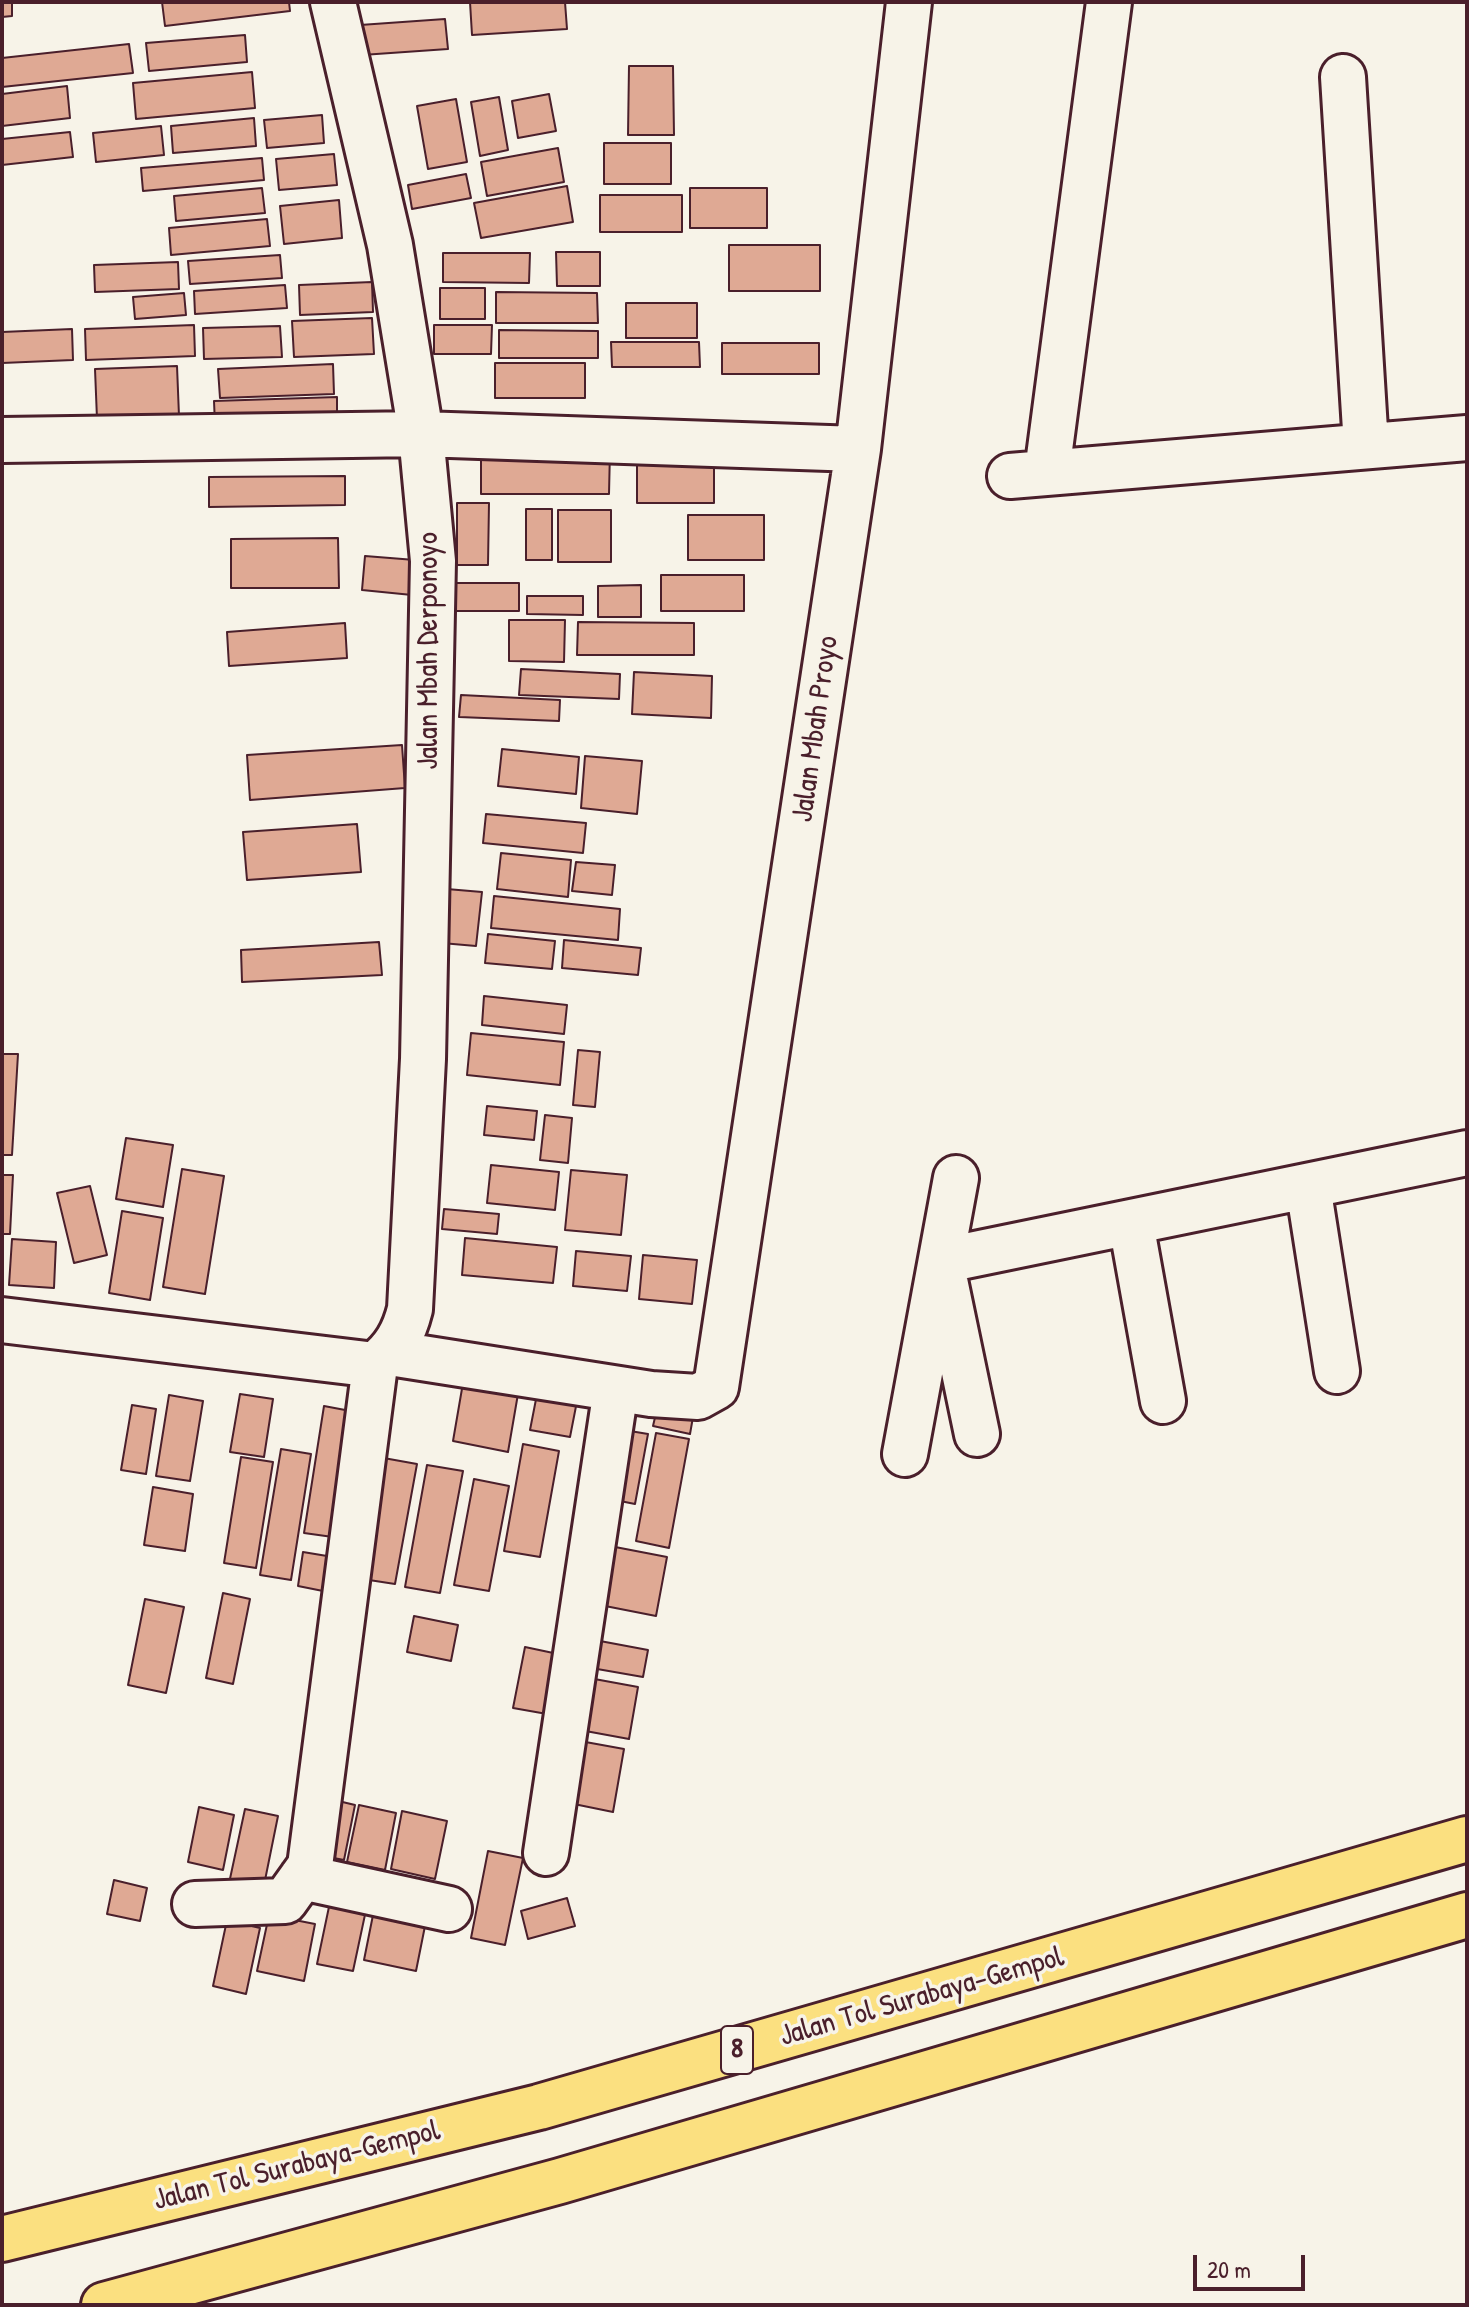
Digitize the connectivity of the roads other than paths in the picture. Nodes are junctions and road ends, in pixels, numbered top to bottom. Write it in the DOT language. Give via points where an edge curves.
graph roads {
  1 [pos="333,2"];
  2 [pos="909,2"];
  3 [pos="1109,2"];
  4 [pos="1343,77"];
  5 [pos="421,434"];
  6 [pos="1467,438"];
  7 [pos="2,440"];
  8 [pos="1366,446"];
  9 [pos="858,449"];
  10 [pos="1467,1153"];
  11 [pos="956,1178"];
  12 [pos="1308,1186"];
  13 [pos="1131,1223"];
  14 [pos="941,1261"];
  15 [pos="2,1320"];
  16 [pos="382,1359"];
  17 [pos="1337,1371"];
  18 [pos="633,1391"];
  19 [pos="1163,1401"];
  20 [pos="977,1434"];
  21 [pos="905,1454"];
  22 [pos="1467,1839"];
  23 [pos="546,1853"];
  24 [pos="302,1877"];
  25 [pos="195,1904"];
  26 [pos="449,1909"];
  27 [pos="1467,1915"];
  28 [pos="2,2239"];
  29 [pos="104,2305"];
  1 -- 5 [label="street, Jalan Mbah Derponoyo" via="390,245"];
  2 -- 9 [label="street, Jalan Mbah Proyo"];
  3 -- 8 [label="street" via="1028,474"];
  4 -- 8 [label="street"];
  5 -- 7 [label="street"];
  5 -- 9 [label="street"];
  5 -- 16 [label="street, Jalan Mbah Derponoyo" via="433,561 423,1059 410,1309 404,1332"];
  6 -- 8 [label="street"];
  9 -- 18 [label="street, Jalan Mbah Proyo" via="716,1387 698,1397"];
  10 -- 12 [label="street"];
  11 -- 14 [label="street"];
  12 -- 13 [label="street"];
  12 -- 17 [label="street"];
  13 -- 14 [label="street"];
  13 -- 19 [label="street"];
  14 -- 20 [label="street"];
  14 -- 21 [label="street"];
  15 -- 16 [label="street"];
  16 -- 18 [label="street"];
  16 -- 24 [label="street, Jalan Mbah Derponoyo" via="310,1866"];
  18 -- 23 [label="street"];
  22 -- 28 [label="highway, Jalan Tol Surabaya–Gempol / 8" via="539,2107"];
  24 -- 25 [label="street" via="285,1901"];
  24 -- 26 [label="street"];
  27 -- 29 [label="highway" via="560,2181"];
}
